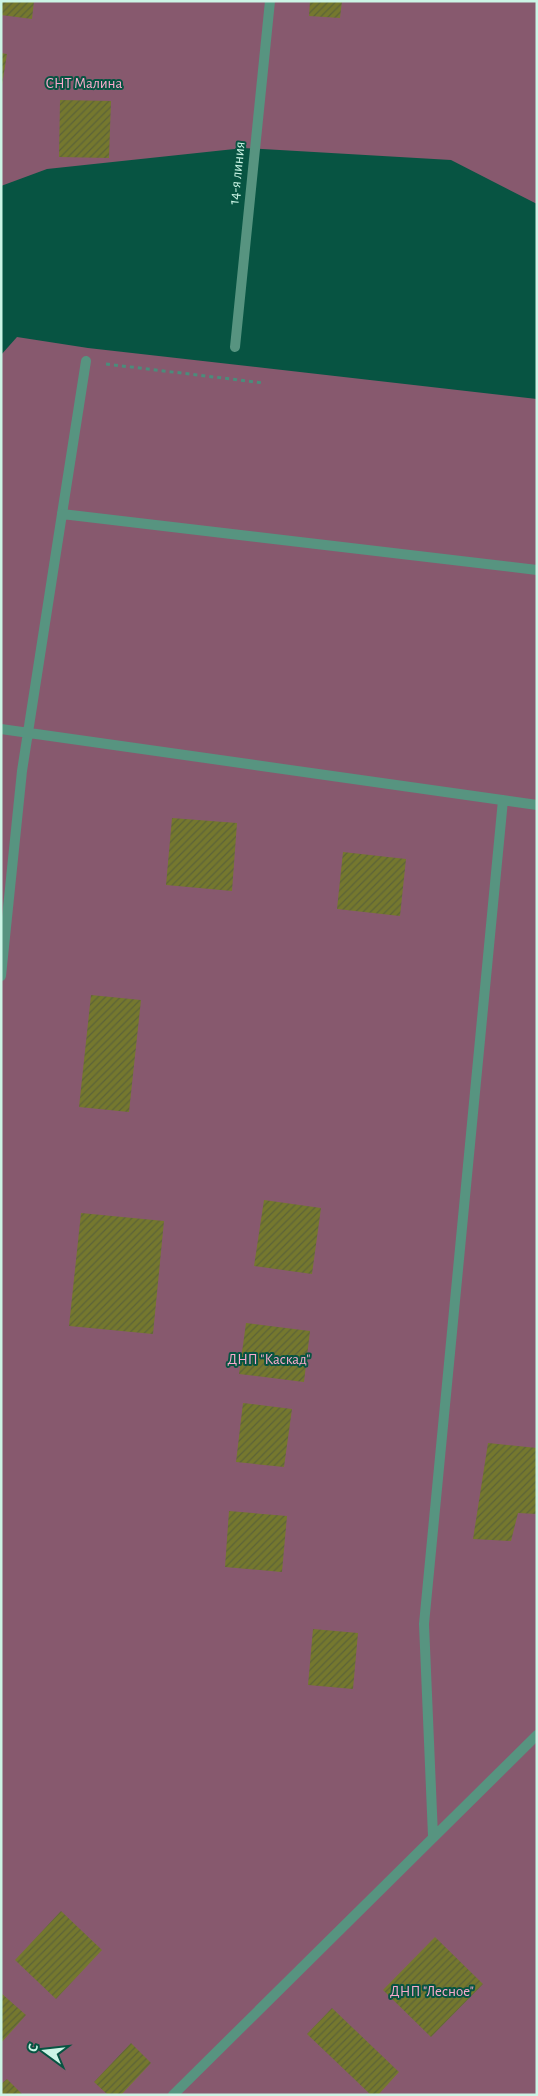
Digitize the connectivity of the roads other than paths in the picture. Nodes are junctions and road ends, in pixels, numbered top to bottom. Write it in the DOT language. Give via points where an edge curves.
graph roads {
  1 [pos="270,1"];
  2 [pos="235,347"];
  3 [pos="86,361"];
  4 [pos="62,514"];
  5 [pos="537,570"];
  6 [pos="1,729"];
  7 [pos="29,733"];
  8 [pos="503,800"];
  9 [pos="537,805"];
  10 [pos="1,976"];
  11 [pos="537,1736"];
  12 [pos="433,1836"];
  13 [pos="173,2095"];
  1 -- 2 [label="street, 14-я линия"];
  3 -- 4 [label="street"];
  4 -- 5 [label="street"];
  4 -- 7 [label="street"];
  6 -- 7 [label="street"];
  7 -- 8 [label="street"];
  7 -- 10 [label="street" via="22,771"];
  8 -- 9 [label="street"];
  8 -- 12 [label="street" via="424,1624"];
  11 -- 12 [label="street"];
  12 -- 13 [label="street"];
}
